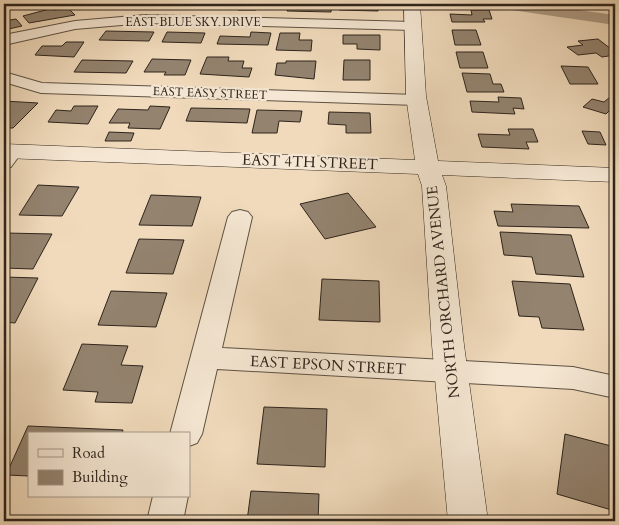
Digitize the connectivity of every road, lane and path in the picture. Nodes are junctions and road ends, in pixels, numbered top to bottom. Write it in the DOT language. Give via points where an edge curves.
graph roads {
  1 [pos="413,15"];
  2 [pos="4,40"];
  3 [pos="4,77"];
  4 [pos="417,100"];
  5 [pos="6,155"];
  6 [pos="427,169"];
  7 [pos="615,175"];
  8 [pos="240,217"];
  9 [pos="205,358"];
  10 [pos="451,372"];
  11 [pos="615,387"];
  12 [pos="186,432"];
  13 [pos="171,498"];
  14 [pos="165,521"];
  15 [pos="468,521"];
  1 -- 2 [label="street, EAST BLUE SKY DRIVE" via="145,19 75,26"];
  1 -- 4 [label="street, NORTH ORCHARD AVENUE"];
  3 -- 4 [label="street, EAST EASY STREET" via="41,88"];
  4 -- 6 [label="street, NORTH ORCHARD AVENUE"];
  5 -- 6 [label="street, EAST 4TH STREET" via="391,165"];
  6 -- 7 [label="street, EAST 4TH STREET"];
  6 -- 10 [label="street, NORTH ORCHARD AVENUE" via="434,186"];
  8 -- 9 [label="street"];
  9 -- 10 [label="street, EAST EPSON STREET"];
  9 -- 12 [label="street"];
  10 -- 11 [label="street, EAST EPSON STREET" via="573,378"];
  10 -- 15 [label="street, NORTH ORCHARD AVENUE"];
  13 -- 14 [label="street"];
}
